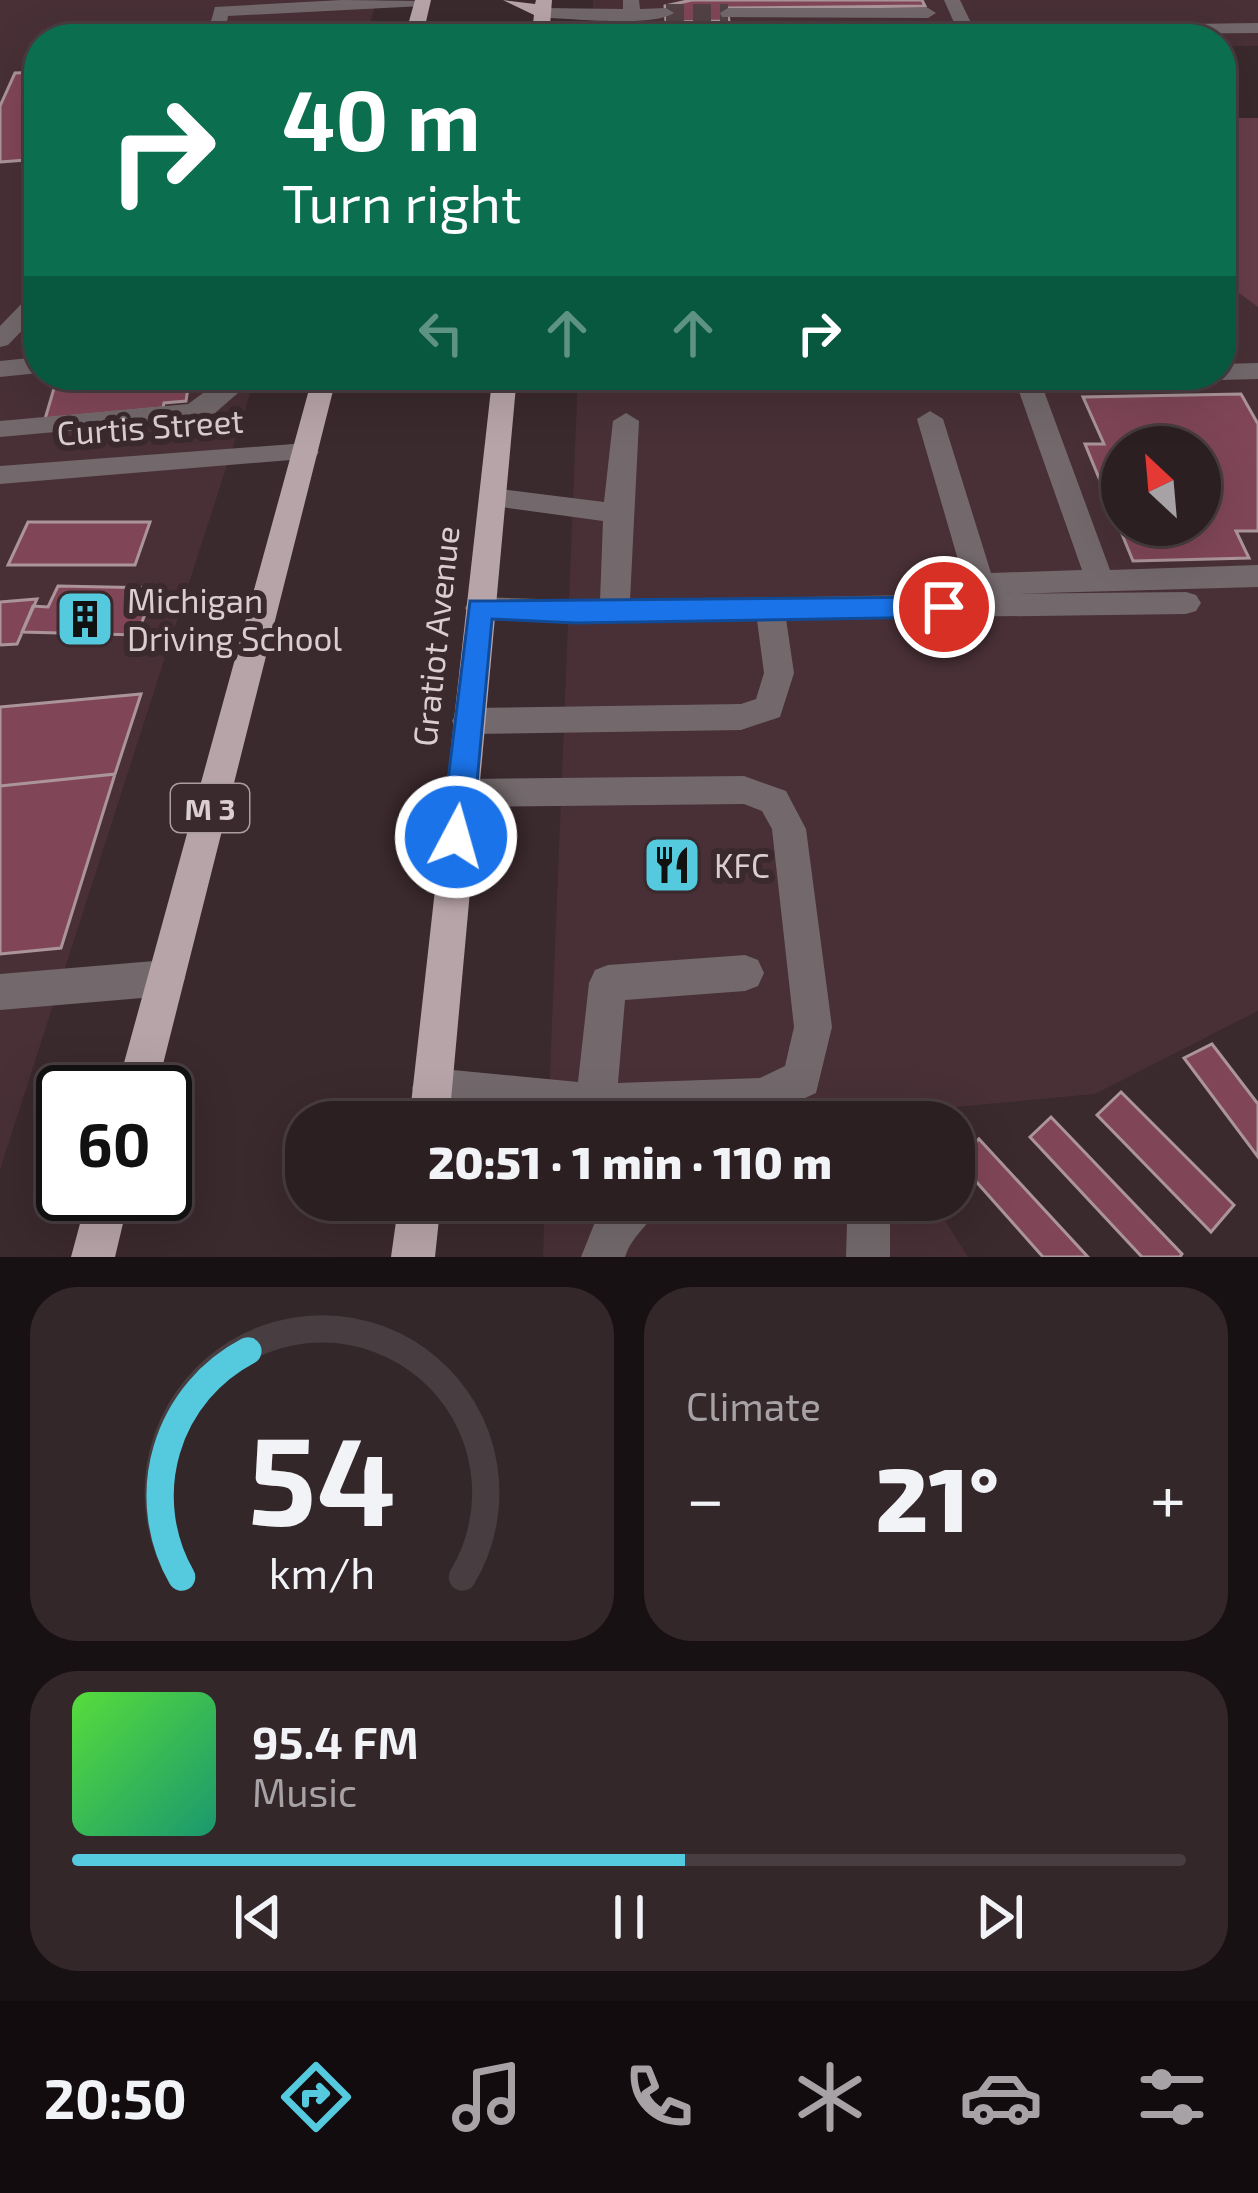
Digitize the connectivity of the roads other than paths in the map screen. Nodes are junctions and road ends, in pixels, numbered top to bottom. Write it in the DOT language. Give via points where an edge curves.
graph roads {
  1 [pos="424,0"];
  2 [pos="511,0"];
  3 [pos="676,5"];
  4 [pos="955,6"];
  5 [pos="543,7"];
  6 [pos="632,7"];
  7 [pos="728,14"];
  8 [pos="218,24"];
  9 [pos="24,315"];
  10 [pos="0,340"];
  11 [pos="224,390"];
  12 [pos="321,390"];
  13 [pos="495,390"];
  14 [pos="1031,390"];
  15 [pos="930,419"];
  16 [pos="626,421"];
  17 [pos="0,428"];
  18 [pos="306,452"];
  19 [pos="0,475"];
  20 [pos="493,497"];
  21 [pos="617,513"];
  22 [pos="1258,576"];
  23 [pos="1100,580"];
  24 [pos="983,595"];
  25 [pos="1186,603"];
  26 [pos="480,608"];
  27 [pos="770,608"];
  28 [pos="615,611"];
  29 [pos="468,721"];
  30 [pos="460,793"];
  31 [pos="745,973"];
  32 [pos="166,978"];
  33 [pos="0,992"];
  34 [pos="143,1065"];
  35 [pos="430,1101"];
  36 [pos="596,1101"];
  37 [pos="662,1101"];
  38 [pos="102,1221"];
  39 [pos="417,1221"];
  40 [pos="617,1221"];
  41 [pos="868,1221"];
  42 [pos="93,1257"];
  43 [pos="413,1257"];
  44 [pos="603,1257"];
  45 [pos="868,1257"];
  1 -- 8 [label="street" via="221,10"];
  2 -- 5 [label="main road"];
  3 -- 6 [label="street"];
  4 -- 7 [label="street"];
  5 -- 6 [label="street"];
  9 -- 10 [label="street"];
  11 -- 17 [label="street" via="188,412"];
  12 -- 18 [label="main road, M 3"];
  13 -- 20 [label="main road, Gratiot Avenue"];
  14 -- 23 [label="street"];
  15 -- 24 [label="street"];
  16 -- 21 [label="street"];
  18 -- 19 [label="street, Curtis Street"];
  18 -- 32 [label="main road, M 3"];
  20 -- 21 [label="street"];
  20 -- 26 [label="main road, Gratiot Avenue"];
  21 -- 28 [label="street"];
  22 -- 23 [label="street"];
  23 -- 24 [label="street"];
  24 -- 25 [label="street"];
  24 -- 27 [label="street"];
  26 -- 28 [label="street"];
  26 -- 29 [label="main road, Gratiot Avenue"];
  27 -- 28 [label="street"];
  27 -- 29 [label="street" via="779,673 776,696 758,714"];
  29 -- 30 [label="main road, Gratiot Avenue"];
  30 -- 35 [label="main road, Gratiot Avenue"];
  30 -- 37 [label="street" via="744,790 766,793 784,811 813,1027 802,1079 761,1098"];
  31 -- 36 [label="street" via="608,983"];
  32 -- 33 [label="street"];
  32 -- 34 [label="main road, M 3"];
  38 -- 42 [label="main road"];
  39 -- 43 [label="main road"];
  40 -- 44 [label="street"];
  41 -- 45 [label="street"];
}
